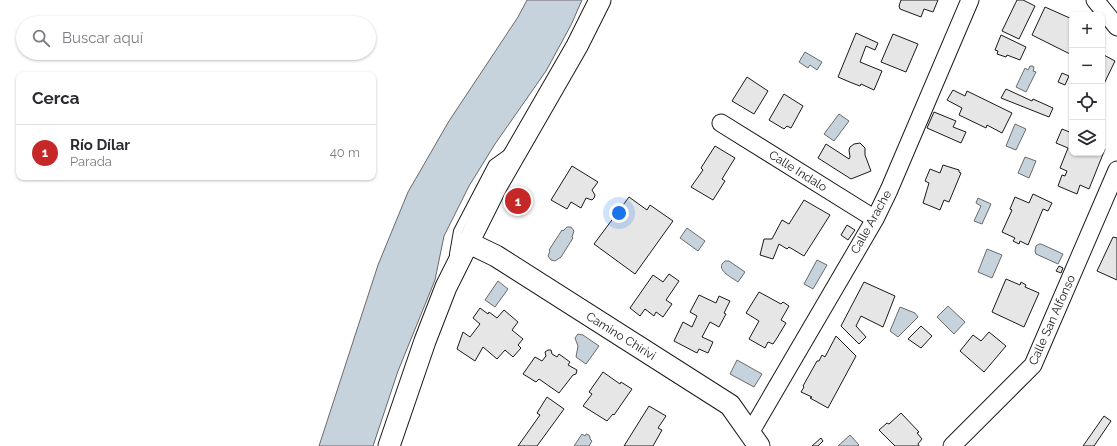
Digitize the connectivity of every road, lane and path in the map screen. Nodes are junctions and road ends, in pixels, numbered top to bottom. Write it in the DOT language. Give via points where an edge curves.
graph roads {
  1 [pos="600,0"];
  2 [pos="970,0"];
  3 [pos="1095,0"];
  4 [pos="1117,27"];
  5 [pos="721,123"];
  6 [pos="519,146"];
  7 [pos="1117,170"];
  8 [pos="875,218"];
  9 [pos="467,242"];
  10 [pos="450,279"];
  11 [pos="753,441"];
  12 [pos="389,446"];
  13 [pos="952,446"];
  1 -- 6 [label="street" via="577,46"];
  2 -- 8 [label="street, Calle Arache"];
  3 -- 4 [label="street"];
  5 -- 8 [label="street, Calle Indalo"];
  6 -- 9 [label="street"];
  6 -- 10 [label="lane" via="493,164 458,231"];
  7 -- 13 [label="street, Calle San Alfonso" via="1033,365"];
  8 -- 11 [label="street, Calle Arache"];
  9 -- 10 [label="street"];
  9 -- 11 [label="street, Camino Chirivi" via="496,256 730,405"];
  10 -- 12 [label="street" via="425,341"];
}
